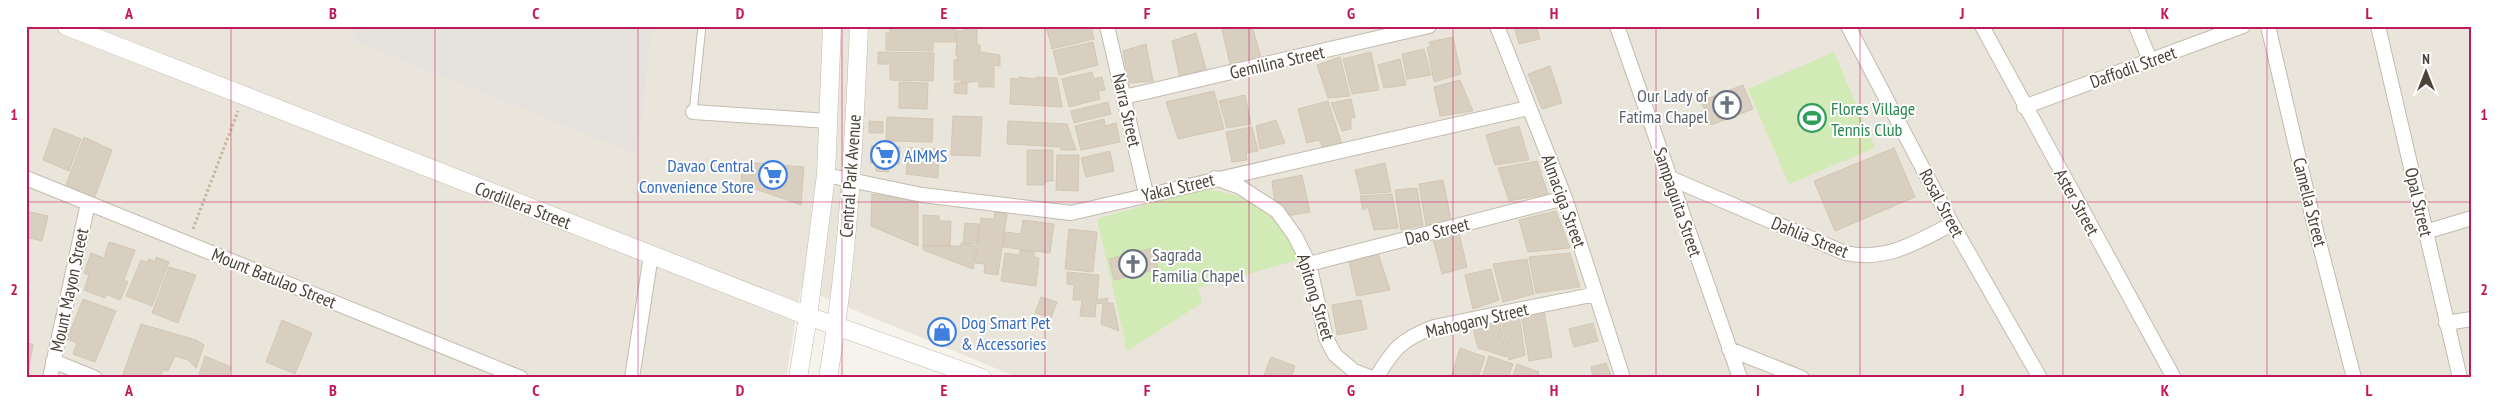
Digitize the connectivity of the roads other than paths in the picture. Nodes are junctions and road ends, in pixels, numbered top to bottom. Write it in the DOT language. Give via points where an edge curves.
graph roads {
  1 [pos="66,26"];
  2 [pos="702,26"];
  3 [pos="832,26"];
  4 [pos="859,26"];
  5 [pos="1107,26"];
  6 [pos="1429,26"];
  7 [pos="1497,26"];
  8 [pos="1618,26"];
  9 [pos="1848,26"];
  10 [pos="1982,26"];
  11 [pos="2136,26"];
  12 [pos="2243,26"];
  13 [pos="2268,26"];
  14 [pos="2378,26"];
  15 [pos="2150,60"];
  16 [pos="1124,97"];
  17 [pos="2024,107"];
  18 [pos="1528,108"];
  19 [pos="693,112"];
  20 [pos="828,121"];
  21 [pos="826,175"];
  22 [pos="26,178"];
  23 [pos="1215,178"];
  24 [pos="1670,178"];
  25 [pos="852,181"];
  26 [pos="1146,194"];
  27 [pos="1565,198"];
  28 [pos="88,203"];
  29 [pos="2472,218"];
  30 [pos="1952,224"];
  31 [pos="2425,232"];
  32 [pos="651,255"];
  33 [pos="1309,264"];
  34 [pos="1596,294"];
  35 [pos="808,316"];
  36 [pos="2472,319"];
  37 [pos="2446,323"];
  38 [pos="837,326"];
  39 [pos="1729,349"];
  40 [pos="53,361"];
  41 [pos="50,378"];
  42 [pos="95,378"];
  43 [pos="521,378"];
  44 [pos="632,378"];
  45 [pos="798,378"];
  46 [pos="828,378"];
  47 [pos="982,378"];
  48 [pos="1372,378"];
  49 [pos="1376,378"];
  50 [pos="1623,378"];
  51 [pos="1740,378"];
  52 [pos="1802,378"];
  53 [pos="2040,378"];
  54 [pos="2174,378"];
  55 [pos="2354,378"];
  56 [pos="2460,378"];
  1 -- 32 [label="street, Cordillera Street"];
  2 -- 19 [label="lane"];
  3 -- 20 [label="street, Central Park Avenue"];
  4 -- 25 [label="street, Central Park Avenue"];
  5 -- 16 [label="street, Narra Street"];
  6 -- 16 [label="street, Gemilina Street"];
  7 -- 18 [label="street, Almaciga Street"];
  8 -- 24 [label="street, Sampaguita Street"];
  9 -- 30 [label="street, Rosal Street"];
  10 -- 17 [label="street, Aster Street"];
  11 -- 15 [label="street"];
  12 -- 15 [label="street, Daffodil Street"];
  13 -- 55 [label="street, Camella Street"];
  14 -- 31 [label="street, Opal Street"];
  15 -- 17 [label="street, Daffodil Street"];
  16 -- 26 [label="street, Narra Street"];
  17 -- 54 [label="street, Aster Street"];
  18 -- 23 [label="street, Yakal Street"];
  18 -- 27 [label="street, Almaciga Street"];
  19 -- 20 [label="street"];
  20 -- 21 [label="street, Central Park Avenue"];
  21 -- 25 [label="street, Yakal Street"];
  21 -- 35 [label="street, Central Park Avenue"];
  22 -- 28 [label="street, Mount Batulao Street"];
  23 -- 26 [label="street, Yakal Street"];
  23 -- 33 [label="street, Apitong Street" via="1240,187 1277,211 1296,236"];
  24 -- 30 [label="street, Dahlia Street" via="1861,257 1897,252"];
  24 -- 39 [label="street, Sampaguita Street"];
  25 -- 26 [label="street, Yakal Street" via="922,195 1071,213"];
  25 -- 38 [label="street, Central Park Avenue"];
  27 -- 33 [label="street, Dao Street"];
  27 -- 34 [label="street, Almaciga Street"];
  28 -- 40 [label="street, Mount Mayon Street"];
  28 -- 43 [label="street, Mount Batulao Street"];
  29 -- 31 [label="street"];
  30 -- 53 [label="street, Rosal Street"];
  31 -- 37 [label="street, Opal Street"];
  32 -- 35 [label="street, Cordillera Street"];
  32 -- 44 [label="street"];
  33 -- 48 [label="street, Apitong Street" via="1326,338 1335,355 1354,371"];
  34 -- 49 [label="street, Mahogany Street" via="1434,327 1409,336 1390,355"];
  34 -- 50 [label="street, Almaciga Street"];
  35 -- 38 [label="street, Cordillera Street"];
  35 -- 45 [label="street, Central Park Avenue"];
  36 -- 37 [label="street"];
  37 -- 56 [label="street, Opal Street"];
  38 -- 46 [label="street, Central Park Avenue"];
  38 -- 47 [label="street, Cordillera Street"];
  39 -- 51 [label="street, Sampaguita Street"];
  39 -- 52 [label="street"];
  40 -- 41 [label="street, Mount Mayon Street"];
  40 -- 42 [label="street"];
}
